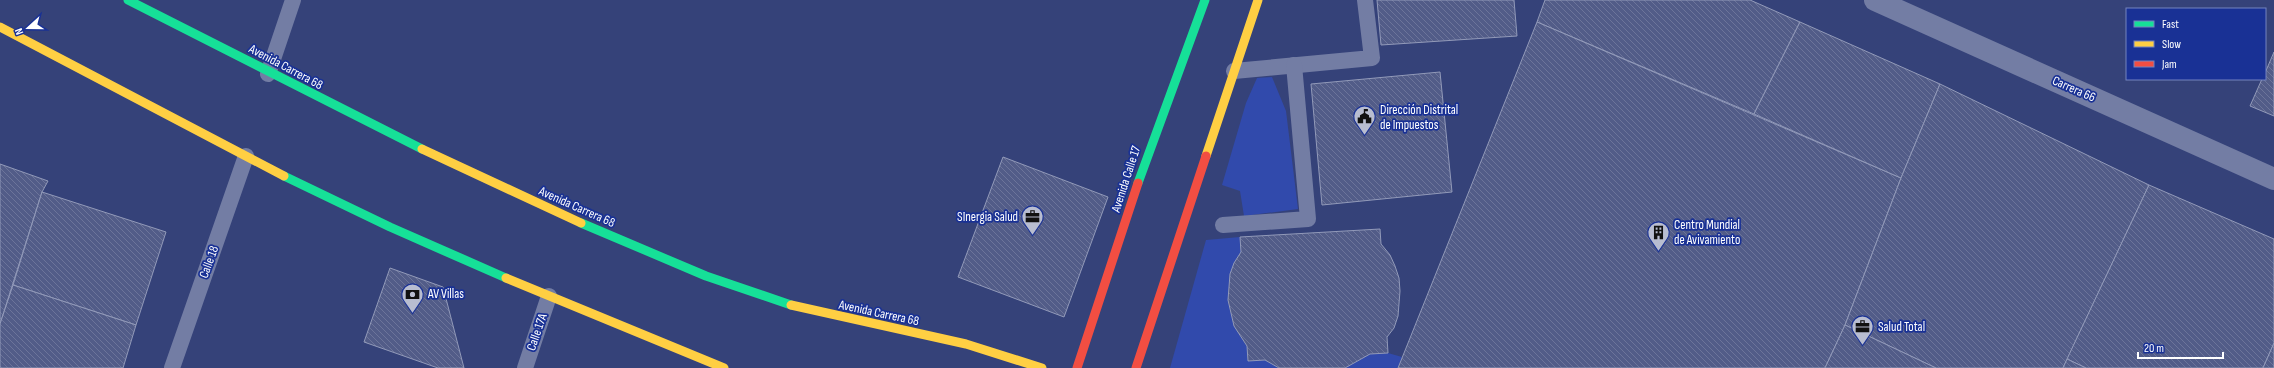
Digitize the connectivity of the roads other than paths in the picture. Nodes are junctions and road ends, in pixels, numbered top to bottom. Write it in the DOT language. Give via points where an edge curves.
graph roads {
  1 [pos="128,0"];
  2 [pos="293,0"];
  3 [pos="1205,0"];
  4 [pos="1258,0"];
  5 [pos="1365,0"];
  6 [pos="1875,0"];
  7 [pos="0,27"];
  8 [pos="1294,66"];
  9 [pos="1234,71"];
  10 [pos="268,74"];
  11 [pos="246,156"];
  12 [pos="2274,179"];
  13 [pos="1223,225"];
  14 [pos="549,296"];
  15 [pos="172,368"];
  16 [pos="525,368"];
  17 [pos="724,368"];
  18 [pos="1042,368"];
  19 [pos="1077,368"];
  20 [pos="1136,368"];
  1 -- 10 [label="main road, Avenida Carrera 68"];
  2 -- 10 [label="lane"];
  3 -- 19 [label="main road, Avenida Calle 17" via="1151,143"];
  4 -- 9 [label="main road"];
  5 -- 8 [label="lane" via="1372,58"];
  6 -- 12 [label="street, Carrera 66"];
  7 -- 11 [label="main road"];
  8 -- 9 [label="lane"];
  8 -- 13 [label="lane" via="1308,219"];
  9 -- 20 [label="main road"];
  10 -- 18 [label="main road, Avenida Carrera 68" via="420,149 578,222 706,276 817,312 966,344"];
  11 -- 14 [label="main road" via="374,218"];
  11 -- 15 [label="lane, Calle 18"];
  14 -- 16 [label="lane, Calle 17A"];
  14 -- 17 [label="main road"];
}
